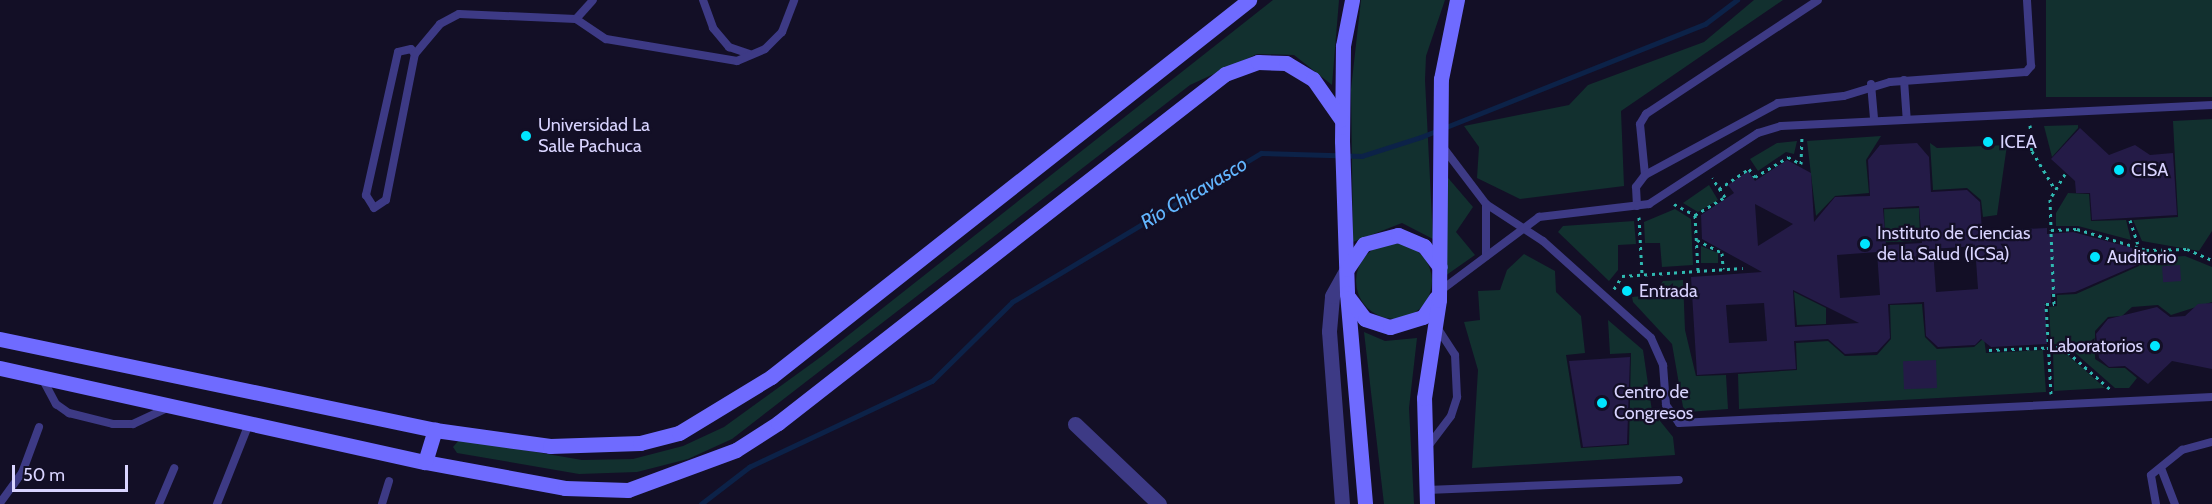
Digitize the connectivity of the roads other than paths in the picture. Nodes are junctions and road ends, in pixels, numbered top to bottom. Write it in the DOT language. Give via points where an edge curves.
graph roads {
  1 [pos="593,0"];
  2 [pos="703,0"];
  3 [pos="794,0"];
  4 [pos="1249,0"];
  5 [pos="1352,0"];
  6 [pos="1457,0"];
  7 [pos="1818,0"];
  8 [pos="2027,0"];
  9 [pos="576,19"];
  10 [pos="415,54"];
  11 [pos="749,54"];
  12 [pos="1904,80"];
  13 [pos="1871,84"];
  14 [pos="2212,105"];
  15 [pos="1341,119"];
  16 [pos="1907,119"];
  17 [pos="1874,120"];
  18 [pos="1440,138"];
  19 [pos="1644,175"];
  20 [pos="1486,204"];
  21 [pos="1636,206"];
  22 [pos="1519,230"];
  23 [pos="1486,256"];
  24 [pos="1440,267"];
  25 [pos="1346,271"];
  26 [pos="1439,292"];
  27 [pos="1347,293"];
  28 [pos="1434,323"];
  29 [pos="0,339"];
  30 [pos="0,368"];
  31 [pos="42,378"];
  32 [pos="2212,397"];
  33 [pos="168,408"];
  34 [pos="1075,424"];
  35 [pos="248,426"];
  36 [pos="39,427"];
  37 [pos="435,430"];
  38 [pos="2212,442"];
  39 [pos="1425,450"];
  40 [pos="425,462"];
  41 [pos="174,468"];
  42 [pos="2161,468"];
  43 [pos="1679,480"];
  44 [pos="389,481"];
  45 [pos="1427,497"];
  46 [pos="1341,499"];
  47 [pos="1366,500"];
  48 [pos="0,503"];
  49 [pos="159,504"];
  50 [pos="217,504"];
  51 [pos="382,504"];
  52 [pos="1159,504"];
  53 [pos="2156,504"];
  54 [pos="2175,504"];
  1 -- 9 [label="lane"];
  2 -- 11 [label="lane" via="713,28 729,47"];
  3 -- 11 [label="lane" via="782,32 765,50"];
  4 -- 37 [label="street" via="771,377 711,418 640,443 550,446"];
  5 -- 15 [label="street" via="1343,46"];
  6 -- 18 [label="street" via="1444,48"];
  7 -- 19 [label="lane" via="1646,114 1641,124"];
  8 -- 12 [label="lane" via="2031,66 2026,72"];
  9 -- 10 [label="lane" via="459,14 440,24"];
  9 -- 11 [label="lane" via="606,39 737,61"];
  10 -- 10 [label="lane" via="386,200 374,208 366,195 398,52 411,49"];
  12 -- 13 [label="lane"];
  12 -- 16 [label="lane"];
  13 -- 17 [label="lane"];
  13 -- 19 [label="lane" via="1844,96 1768,106"];
  14 -- 16 [label="lane"];
  15 -- 25 [label="street"];
  15 -- 40 [label="street" via="1313,79 1286,63 1258,62 1225,74 778,423 736,450 682,474 628,490 565,488"];
  16 -- 17 [label="lane"];
  17 -- 21 [label="lane" via="1804,124 1758,134 1665,196"];
  18 -- 20 [label="lane"];
  18 -- 24 [label="street"];
  19 -- 21 [label="lane" via="1636,187"];
  20 -- 22 [label="lane"];
  20 -- 23 [label="lane"];
  21 -- 22 [label="lane" via="1558,212"];
  22 -- 23 [label="lane"];
  22 -- 32 [label="lane" via="1543,241 1651,339 1663,365 1671,416 1691,426"];
  23 -- 26 [label="lane"];
  24 -- 25 [label="street" via="1414,239 1385,235 1364,244"];
  24 -- 26 [label="street"];
  25 -- 27 [label="street"];
  25 -- 46 [label="street" via="1332,296 1329,331"];
  26 -- 27 [label="street" via="1423,317 1390,327 1365,319"];
  26 -- 28 [label="street"];
  27 -- 47 [label="street"];
  28 -- 39 [label="street" via="1426,364"];
  28 -- 39 [label="lane" via="1455,355 1457,397 1451,416"];
  29 -- 37 [label="street"];
  30 -- 31 [label="street"];
  31 -- 33 [label="street"];
  31 -- 33 [label="lane" via="56,404 69,413 113,424 133,424"];
  33 -- 35 [label="street"];
  34 -- 52 [label="street"];
  35 -- 40 [label="street"];
  35 -- 50 [label="lane"];
  36 -- 48 [label="lane" via="22,473"];
  37 -- 40 [label="street"];
  38 -- 42 [label="lane" via="2182,450"];
  39 -- 45 [label="street"];
  41 -- 49 [label="lane"];
  42 -- 53 [label="lane" via="2151,475"];
  42 -- 54 [label="lane"];
  43 -- 45 [label="lane"];
  44 -- 51 [label="lane"];
  46 -- 47 [label="street"];
}
